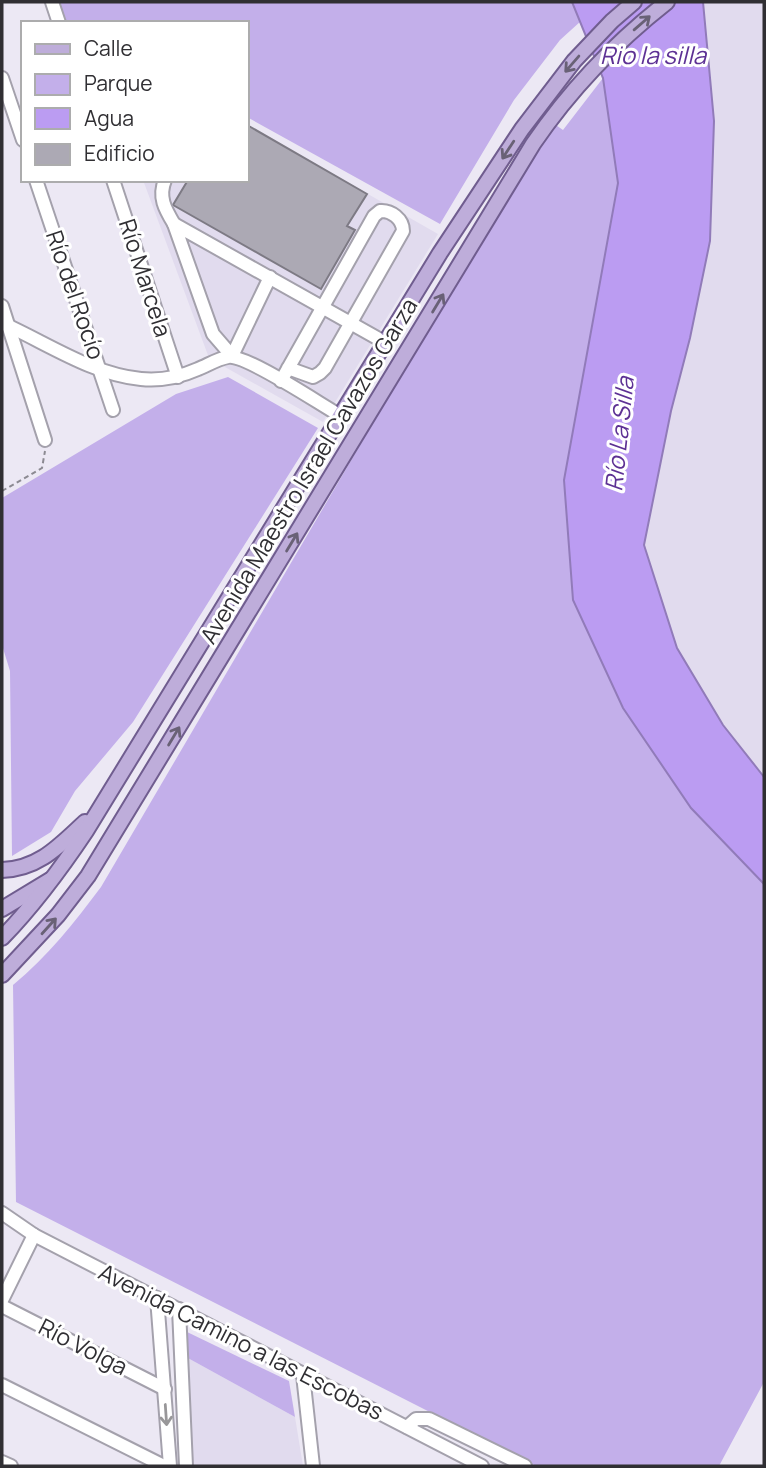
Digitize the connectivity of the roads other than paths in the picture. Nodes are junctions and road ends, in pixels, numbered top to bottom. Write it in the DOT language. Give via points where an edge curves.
graph roads {
  1 [pos="51,2"];
  2 [pos="634,2"];
  3 [pos="667,2"];
  4 [pos="58,21"];
  5 [pos="2,78"];
  6 [pos="21,134"];
  7 [pos="37,182"];
  8 [pos="114,182"];
  9 [pos="164,182"];
  10 [pos="464,216"];
  11 [pos="174,224"];
  12 [pos="467,255"];
  13 [pos="270,277"];
  14 [pos="2,306"];
  15 [pos="323,307"];
  16 [pos="351,323"];
  17 [pos="5,325"];
  18 [pos="386,342"];
  19 [pos="232,356"];
  20 [pos="288,368"];
  21 [pos="101,370"];
  22 [pos="178,377"];
  23 [pos="281,381"];
  24 [pos="113,411"];
  25 [pos="341,416"];
  26 [pos="45,440"];
  27 [pos="256,555"];
  28 [pos="252,609"];
  29 [pos="99,809"];
  30 [pos="2,870"];
  31 [pos="57,875"];
  32 [pos="2,909"];
  33 [pos="2,938"];
  34 [pos="16,961"];
  35 [pos="2,975"];
  36 [pos="2,989"];
  37 [pos="2,1213"];
  38 [pos="34,1235"];
  39 [pos="157,1298"];
  40 [pos="2,1300"];
  41 [pos="2,1306"];
  42 [pos="179,1309"];
  43 [pos="303,1375"];
  44 [pos="2,1385"];
  45 [pos="165,1389"];
  46 [pos="407,1427"];
  47 [pos="2,1462"];
  48 [pos="315,1465"];
  49 [pos="11,1466"];
  50 [pos="164,1466"];
  51 [pos="170,1466"];
  52 [pos="186,1466"];
  53 [pos="482,1466"];
  54 [pos="525,1466"];
  1 -- 4 [label="street"];
  2 -- 10 [label="main road, Avenida Maestro Israel Cavazos Garza, one-way" via="547,94"];
  12 -- 3 [label="main road, Avenida Maestro Israel Cavazos Garza, one-way" via="533,144 561,107 622,40"];
  5 -- 6 [label="street"];
  7 -- 21 [label="street, Río del Rocío"];
  8 -- 22 [label="street, Río Marcela"];
  9 -- 11 [label="street" via="164,208"];
  10 -- 12 [label="main road" via="472,226"];
  10 -- 18 [label="main road, Avenida Maestro Israel Cavazos Garza"];
  11 -- 13 [label="street"];
  11 -- 19 [label="street" via="213,334"];
  28 -- 12 [label="main road, Avenida Maestro Israel Cavazos Garza, one-way"];
  13 -- 15 [label="street"];
  13 -- 19 [label="street"];
  14 -- 17 [label="street"];
  15 -- 16 [label="street"];
  15 -- 16 [label="street" via="374,216 389,212 403,230"];
  15 -- 20 [label="street"];
  16 -- 18 [label="street"];
  16 -- 20 [label="street" via="320,373 313,377"];
  17 -- 21 [label="street"];
  17 -- 26 [label="street"];
  18 -- 25 [label="main road, Avenida Maestro Israel Cavazos Garza"];
  19 -- 22 [label="street"];
  19 -- 23 [label="street"];
  20 -- 23 [label="street"];
  21 -- 22 [label="street" via="144,380"];
  21 -- 24 [label="street, Río del Rocío"];
  23 -- 25 [label="street"];
  25 -- 27 [label="main road, Avenida Maestro Israel Cavazos Garza"];
  27 -- 28 [label="main road" via="243,592 245,604"];
  27 -- 29 [label="main road, Avenida Maestro Israel Cavazos Garza"];
  34 -- 28 [label="main road, Avenida Maestro Israel Cavazos Garza, one-way" via="88,876"];
  29 -- 30 [label="main road" via="40,861"];
  29 -- 31 [label="main road, Avenida Maestro Israel Cavazos Garza"];
  31 -- 32 [label="main road"];
  31 -- 33 [label="main road, Avenida Maestro Israel Cavazos Garza"];
  34 -- 35 [label="main road, Avenida Maestro Israel Cavazos Garza"];
  34 -- 36 [label="main road"];
  37 -- 38 [label="street, Avenida Camino a las Escobas"];
  38 -- 39 [label="street, Avenida Camino a las Escobas"];
  38 -- 40 [label="street"];
  39 -- 42 [label="street, Avenida Camino a las Escobas"];
  39 -- 45 [label="street"];
  41 -- 45 [label="street, Río Volga"];
  42 -- 43 [label="street, Avenida Camino a las Escobas"];
  42 -- 52 [label="street"];
  43 -- 46 [label="street, Avenida Camino a las Escobas"];
  43 -- 48 [label="street"];
  44 -- 50 [label="street"];
  45 -- 51 [label="street, one-way"];
  46 -- 53 [label="street, Avenida Camino a las Escobas"];
  46 -- 54 [label="street" via="416,1419 429,1419"];
  47 -- 49 [label="street"];
}
